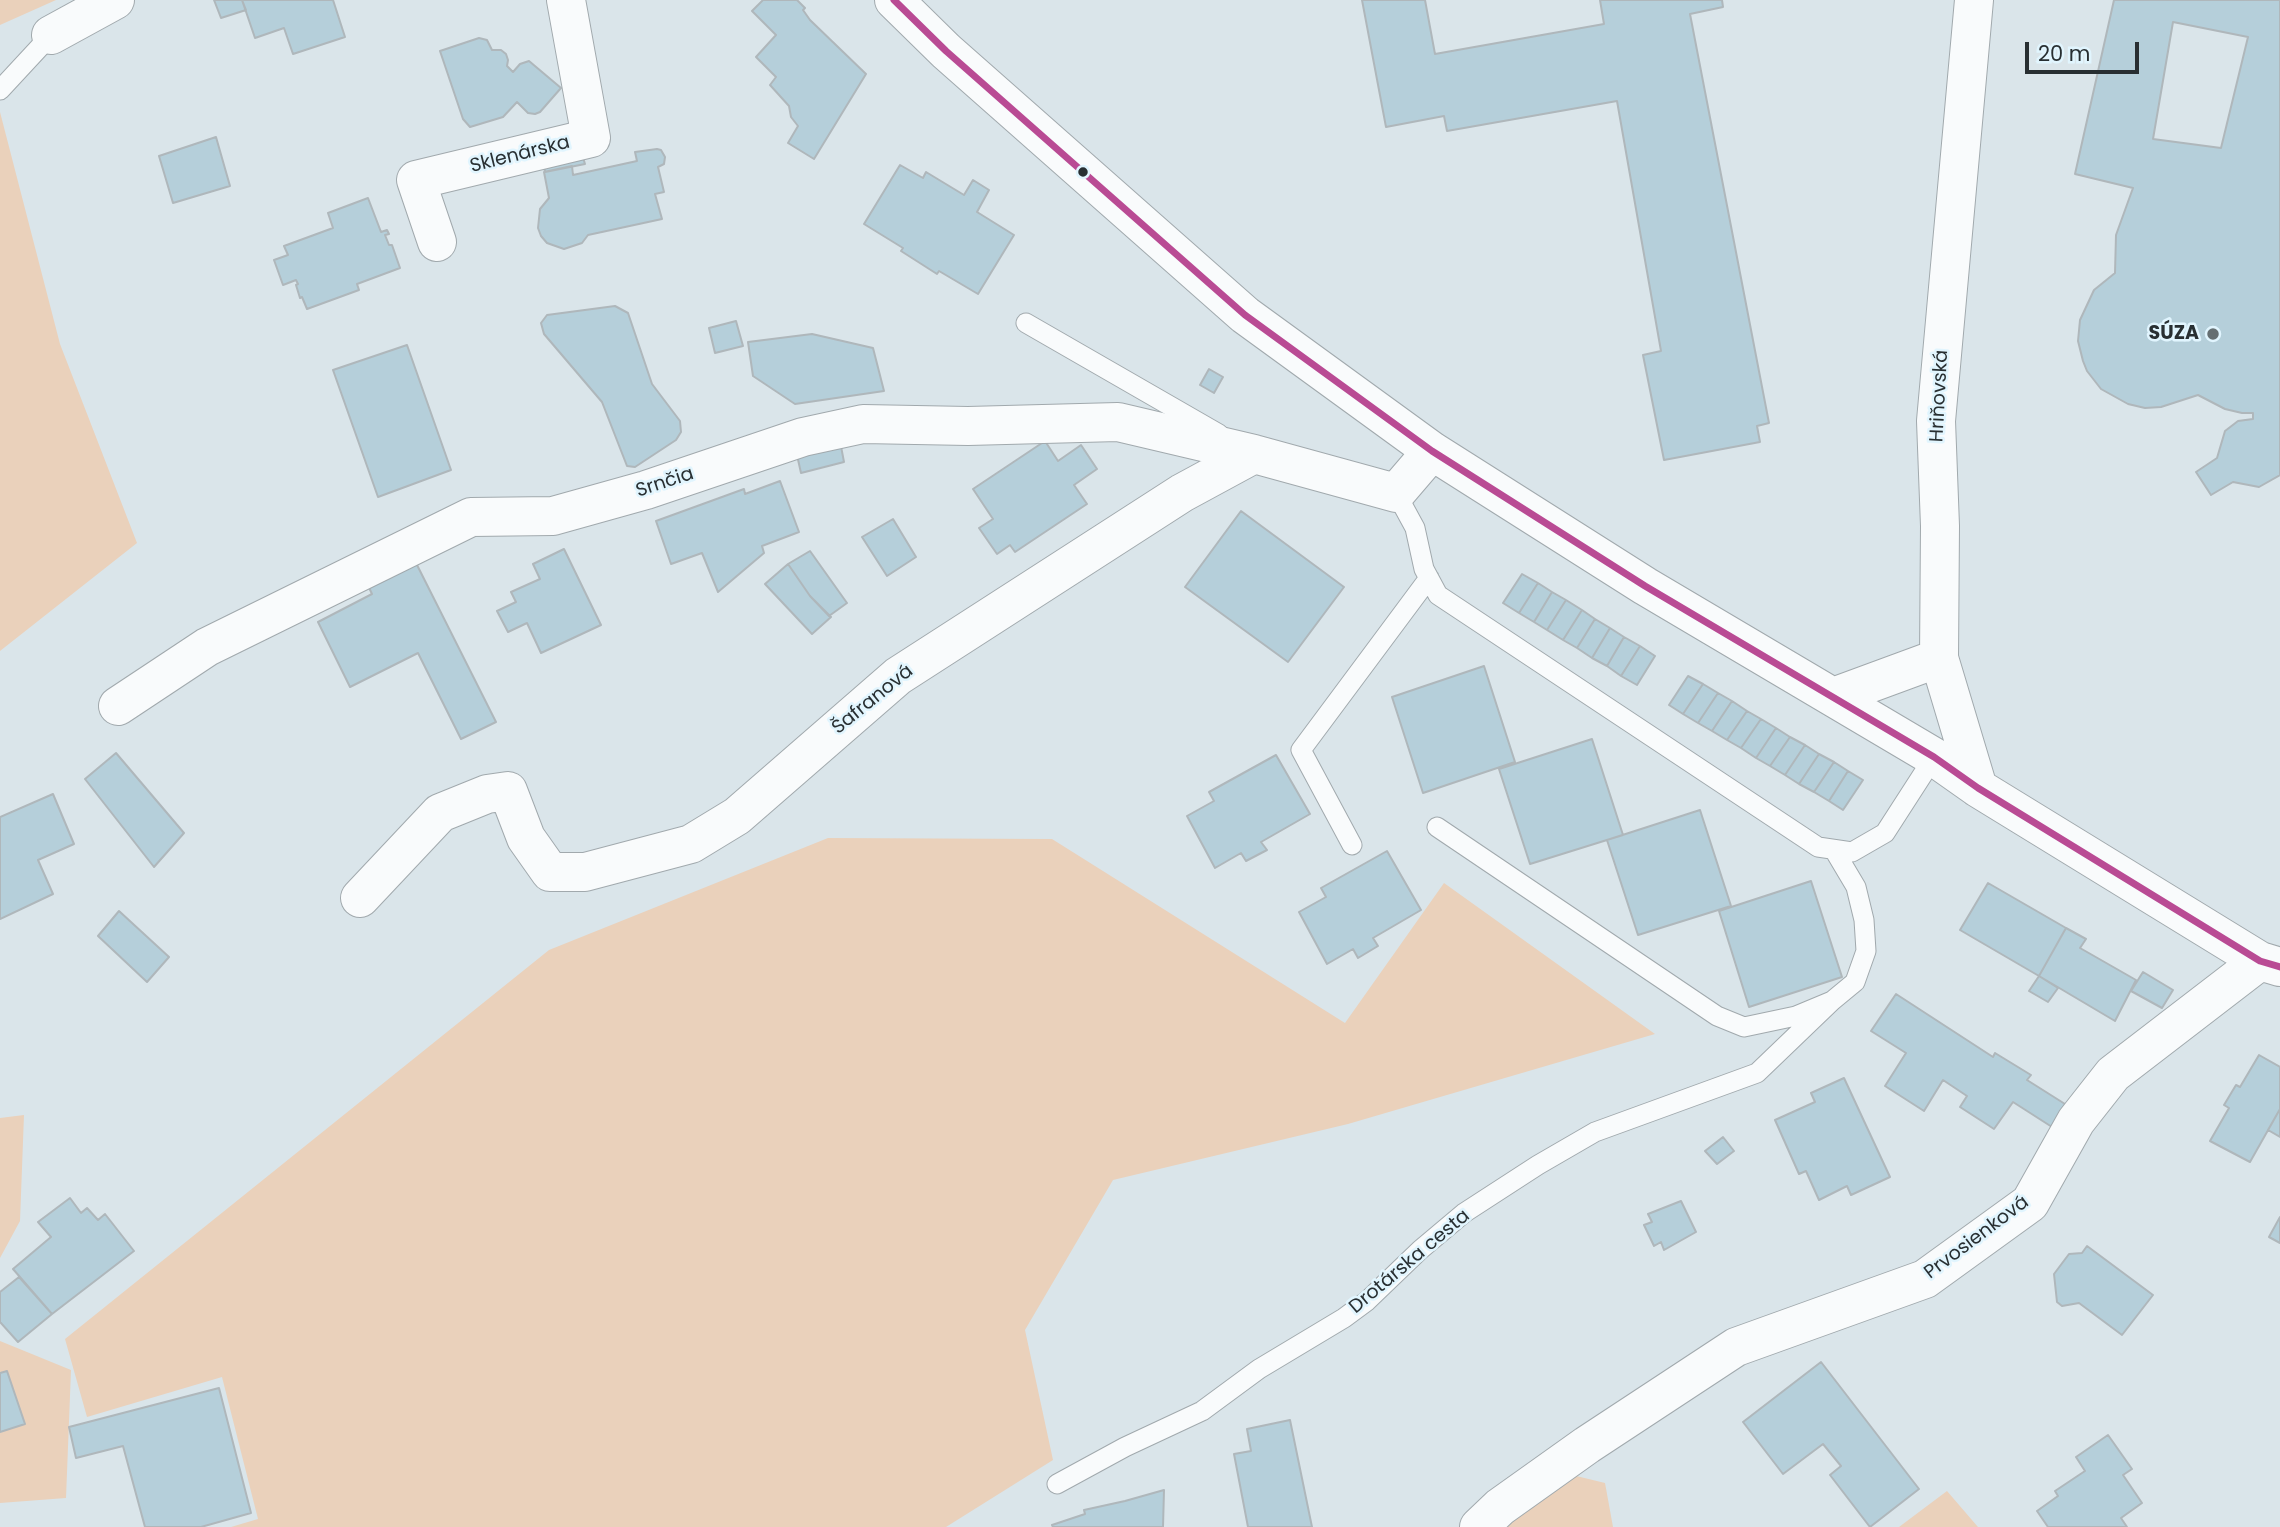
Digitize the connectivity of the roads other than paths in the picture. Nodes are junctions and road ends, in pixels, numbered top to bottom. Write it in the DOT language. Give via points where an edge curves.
graph roads {
  1 [pos="115,0"];
  2 [pos="566,0"];
  3 [pos="894,0"];
  4 [pos="1974,0"];
  5 [pos="51,35"];
  6 [pos="0,90"];
  7 [pos="437,242"];
  8 [pos="1026,323"];
  9 [pos="1432,451"];
  10 [pos="1254,454"];
  11 [pos="1396,493"];
  12 [pos="1429,578"];
  13 [pos="1939,657"];
  14 [pos="1833,697"];
  15 [pos="118,706"];
  16 [pos="1934,757"];
  17 [pos="1978,788"];
  18 [pos="1437,827"];
  19 [pos="1352,845"];
  20 [pos="1834,850"];
  21 [pos="360,898"];
  22 [pos="2270,964"];
  23 [pos="1832,1001"];
  24 [pos="1057,1484"];
  25 [pos="1479,1527"];
  1 -- 5 [label="street"];
  2 -- 7 [label="street, Sklenárska" via="591,138 416,180"];
  3 -- 9 [label="street" via="1245,315"];
  4 -- 13 [label="street, Hriňovská" via="1936,421"];
  5 -- 6 [label="lane"];
  8 -- 10 [label="lane"];
  9 -- 11 [label="street"];
  9 -- 14 [label="street" via="1645,586"];
  10 -- 11 [label="street"];
  10 -- 15 [label="street, Srnčia" via="1118,422 863,424 803,436 646,491 554,516 471,517 208,647"];
  10 -- 21 [label="street, Šafranová" via="1182,493 898,676 737,816 691,844 586,872 550,872 526,838 508,791 487,794 440,813"];
  11 -- 12 [label="lane" via="1415,528"];
  12 -- 19 [label="lane" via="1301,750"];
  12 -- 20 [label="lane" via="1438,595 1477,623 1818,847"];
  13 -- 14 [label="street"];
  13 -- 17 [label="street, Hriňovská"];
  14 -- 16 [label="street"];
  16 -- 17 [label="street"];
  16 -- 20 [label="lane" via="1885,833 1852,852"];
  17 -- 22 [label="street"];
  18 -- 23 [label="lane" via="1717,1016 1744,1027 1796,1016"];
  20 -- 23 [label="lane, Drotárska cesta" via="1856,887 1866,951 1854,982"];
  22 -- 25 [label="street, Prvosienková" via="2113,1074 2076,1121 2030,1203 1926,1279 1736,1346 1587,1445"];
  23 -- 24 [label="lane, Drotárska cesta" via="1757,1073 1595,1132 1538,1165 1464,1213 1344,1318 1259,1369 1202,1411"];
}
